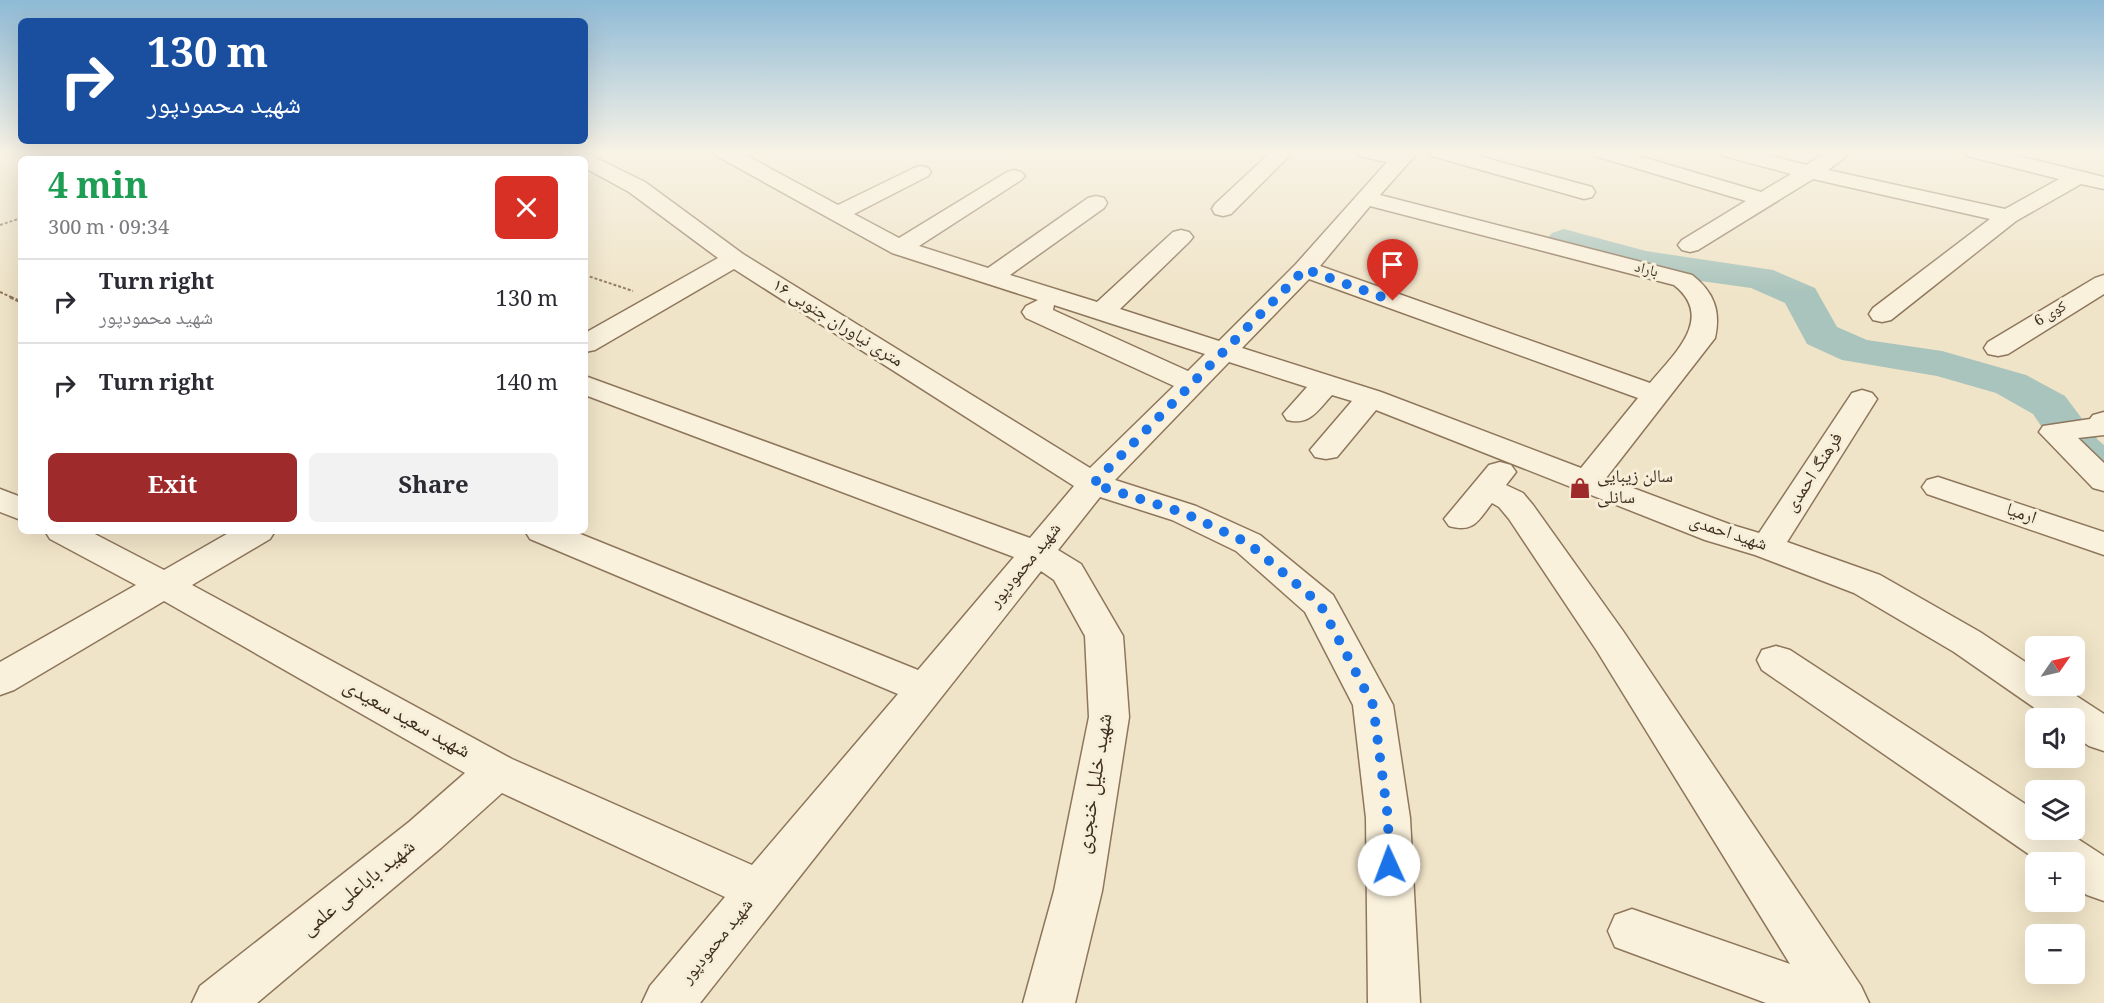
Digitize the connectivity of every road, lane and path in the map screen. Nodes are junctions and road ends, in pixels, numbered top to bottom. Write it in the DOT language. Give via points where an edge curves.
graph roads {
  1 [pos="653,199"];
  2 [pos="809,199"];
  3 [pos="867,199"];
  4 [pos="978,199"];
  5 [pos="1234,199"];
  6 [pos="1364,199"];
  7 [pos="1368,199"];
  8 [pos="1760,199"];
  9 [pos="1930,199"];
  10 [pos="2039,199"];
  11 [pos="1764,200"];
  12 [pos="1096,203"];
  13 [pos="1223,209"];
  14 [pos="837,214"];
  15 [pos="2008,216"];
  16 [pos="18,219"];
  17 [pos="0,225"];
  18 [pos="1181,237"];
  19 [pos="1690,245"];
  20 [pos="900,248"];
  21 [pos="734,259"];
  22 [pos="1305,269"];
  23 [pos="588,276"];
  24 [pos="990,278"];
  25 [pos="2104,283"];
  26 [pos="0,292"];
  27 [pos="1056,299"];
  28 [pos="18,301"];
  29 [pos="661,301"];
  30 [pos="1101,313"];
  31 [pos="1882,314"];
  32 [pos="588,342"];
  33 [pos="1998,348"];
  34 [pos="1224,353"];
  35 [pos="1193,384"];
  36 [pos="1326,384"];
  37 [pos="588,387"];
  38 [pos="1656,395"];
  39 [pos="1371,398"];
  40 [pos="1862,399"];
  41 [pos="1298,414"];
  42 [pos="2102,424"];
  43 [pos="1326,450"];
  44 [pos="1514,455"];
  45 [pos="2104,481"];
  46 [pos="1586,482"];
  47 [pos="1093,484"];
  48 [pos="1938,487"];
  49 [pos="1487,488"];
  50 [pos="0,498"];
  51 [pos="18,508"];
  52 [pos="1461,519"];
  53 [pos="68,534"];
  54 [pos="253,534"];
  55 [pos="549,534"];
  56 [pos="2104,544"];
  57 [pos="1767,547"];
  58 [pos="1037,553"];
  59 [pos="164,585"];
  60 [pos="1776,660"];
  61 [pos="0,680"];
  62 [pos="925,689"];
  63 [pos="2104,735"];
  64 [pos="497,771"];
  65 [pos="2104,881"];
  66 [pos="760,891"];
  67 [pos="1632,931"];
  68 [pos="218,1003"];
  69 [pos="668,1003"];
  70 [pos="1049,1003"];
  71 [pos="1394,1003"];
  72 [pos="1832,1003"];
  73 [pos="1843,1003"];
  1 -- 21 [label="street, ۱۶ متری نیاوران جنوبی"];
  2 -- 14 [label="street, شهید احمدی"];
  3 -- 14 [label="street"];
  4 -- 20 [label="street"];
  5 -- 13 [label="street"];
  6 -- 22 [label="street, شهید محمودپور"];
  7 -- 38 [label="street, باراد" via="1683,280 1696,289 1706,320 1701,338"];
  8 -- 11 [label="street"];
  9 -- 15 [label="street"];
  10 -- 15 [label="street"];
  11 -- 19 [label="street"];
  12 -- 24 [label="street"];
  14 -- 20 [label="street, شهید احمدی"];
  15 -- 31 [label="street"];
  16 -- 17 [label="path"];
  18 -- 30 [label="street"];
  20 -- 24 [label="street, شهید احمدی"];
  21 -- 29 [label="street"];
  21 -- 47 [label="street, ۱۶ متری نیاوران جنوبی"];
  22 -- 34 [label="street, شهید محمودپور"];
  22 -- 38 [label="street"];
  23 -- 29 [label="path"];
  24 -- 27 [label="street, شهید احمدی"];
  25 -- 33 [label="street, کوی 6"];
  26 -- 28 [label="path"];
  27 -- 30 [label="street, شهید احمدی"];
  27 -- 35 [label="street" via="1035,312"];
  29 -- 32 [label="street"];
  30 -- 34 [label="street, شهید احمدی"];
  34 -- 35 [label="street, شهید محمودپور"];
  34 -- 36 [label="street, شهید احمدی"];
  35 -- 47 [label="street, شهید محمودپور"];
  36 -- 39 [label="street, شهید احمدی"];
  36 -- 41 [label="street"];
  37 -- 58 [label="street, شهید خلیل خنجری"];
  38 -- 46 [label="street, باراد"];
  39 -- 43 [label="street"];
  39 -- 44 [label="street, شهید احمدی"];
  40 -- 57 [label="street, فرهنگ احمدی"];
  42 -- 45 [label="street" via="2054,432"];
  44 -- 46 [label="street, شهید احمدی"];
  44 -- 49 [label="street"];
  46 -- 57 [label="street, شهید احمدی"];
  47 -- 58 [label="street, شهید محمودپور"];
  47 -- 71 [label="street, ۱۶ متری نیاوران جنوبی" via="1184,513 1248,543 1320,604 1373,705 1388,818"];
  48 -- 56 [label="street, ارمیا"];
  49 -- 52 [label="street"];
  49 -- 73 [label="street" via="1512,500 1521,512 1610,641"];
  50 -- 51 [label="street"];
  53 -- 59 [label="street, شهید سعید سعیدی"];
  54 -- 59 [label="street"];
  55 -- 62 [label="street"];
  57 -- 63 [label="street, شهید احمدی" via="1867,584 1967,642"];
  58 -- 62 [label="street, شهید محمودپور"];
  58 -- 70 [label="street, شهید خلیل خنجری" via="1068,572 1104,636 1109,717 1078,891"];
  59 -- 61 [label="street"];
  59 -- 64 [label="street, شهید سعید سعیدی"];
  60 -- 65 [label="street"];
  62 -- 66 [label="street, شهید محمودپور"];
  64 -- 66 [label="street, شهید سعید سعیدی"];
  64 -- 68 [label="street, شهید باباعلی علمی" via="425,835"];
  66 -- 69 [label="street, شهید محمودپور"];
  67 -- 72 [label="street"];
}
